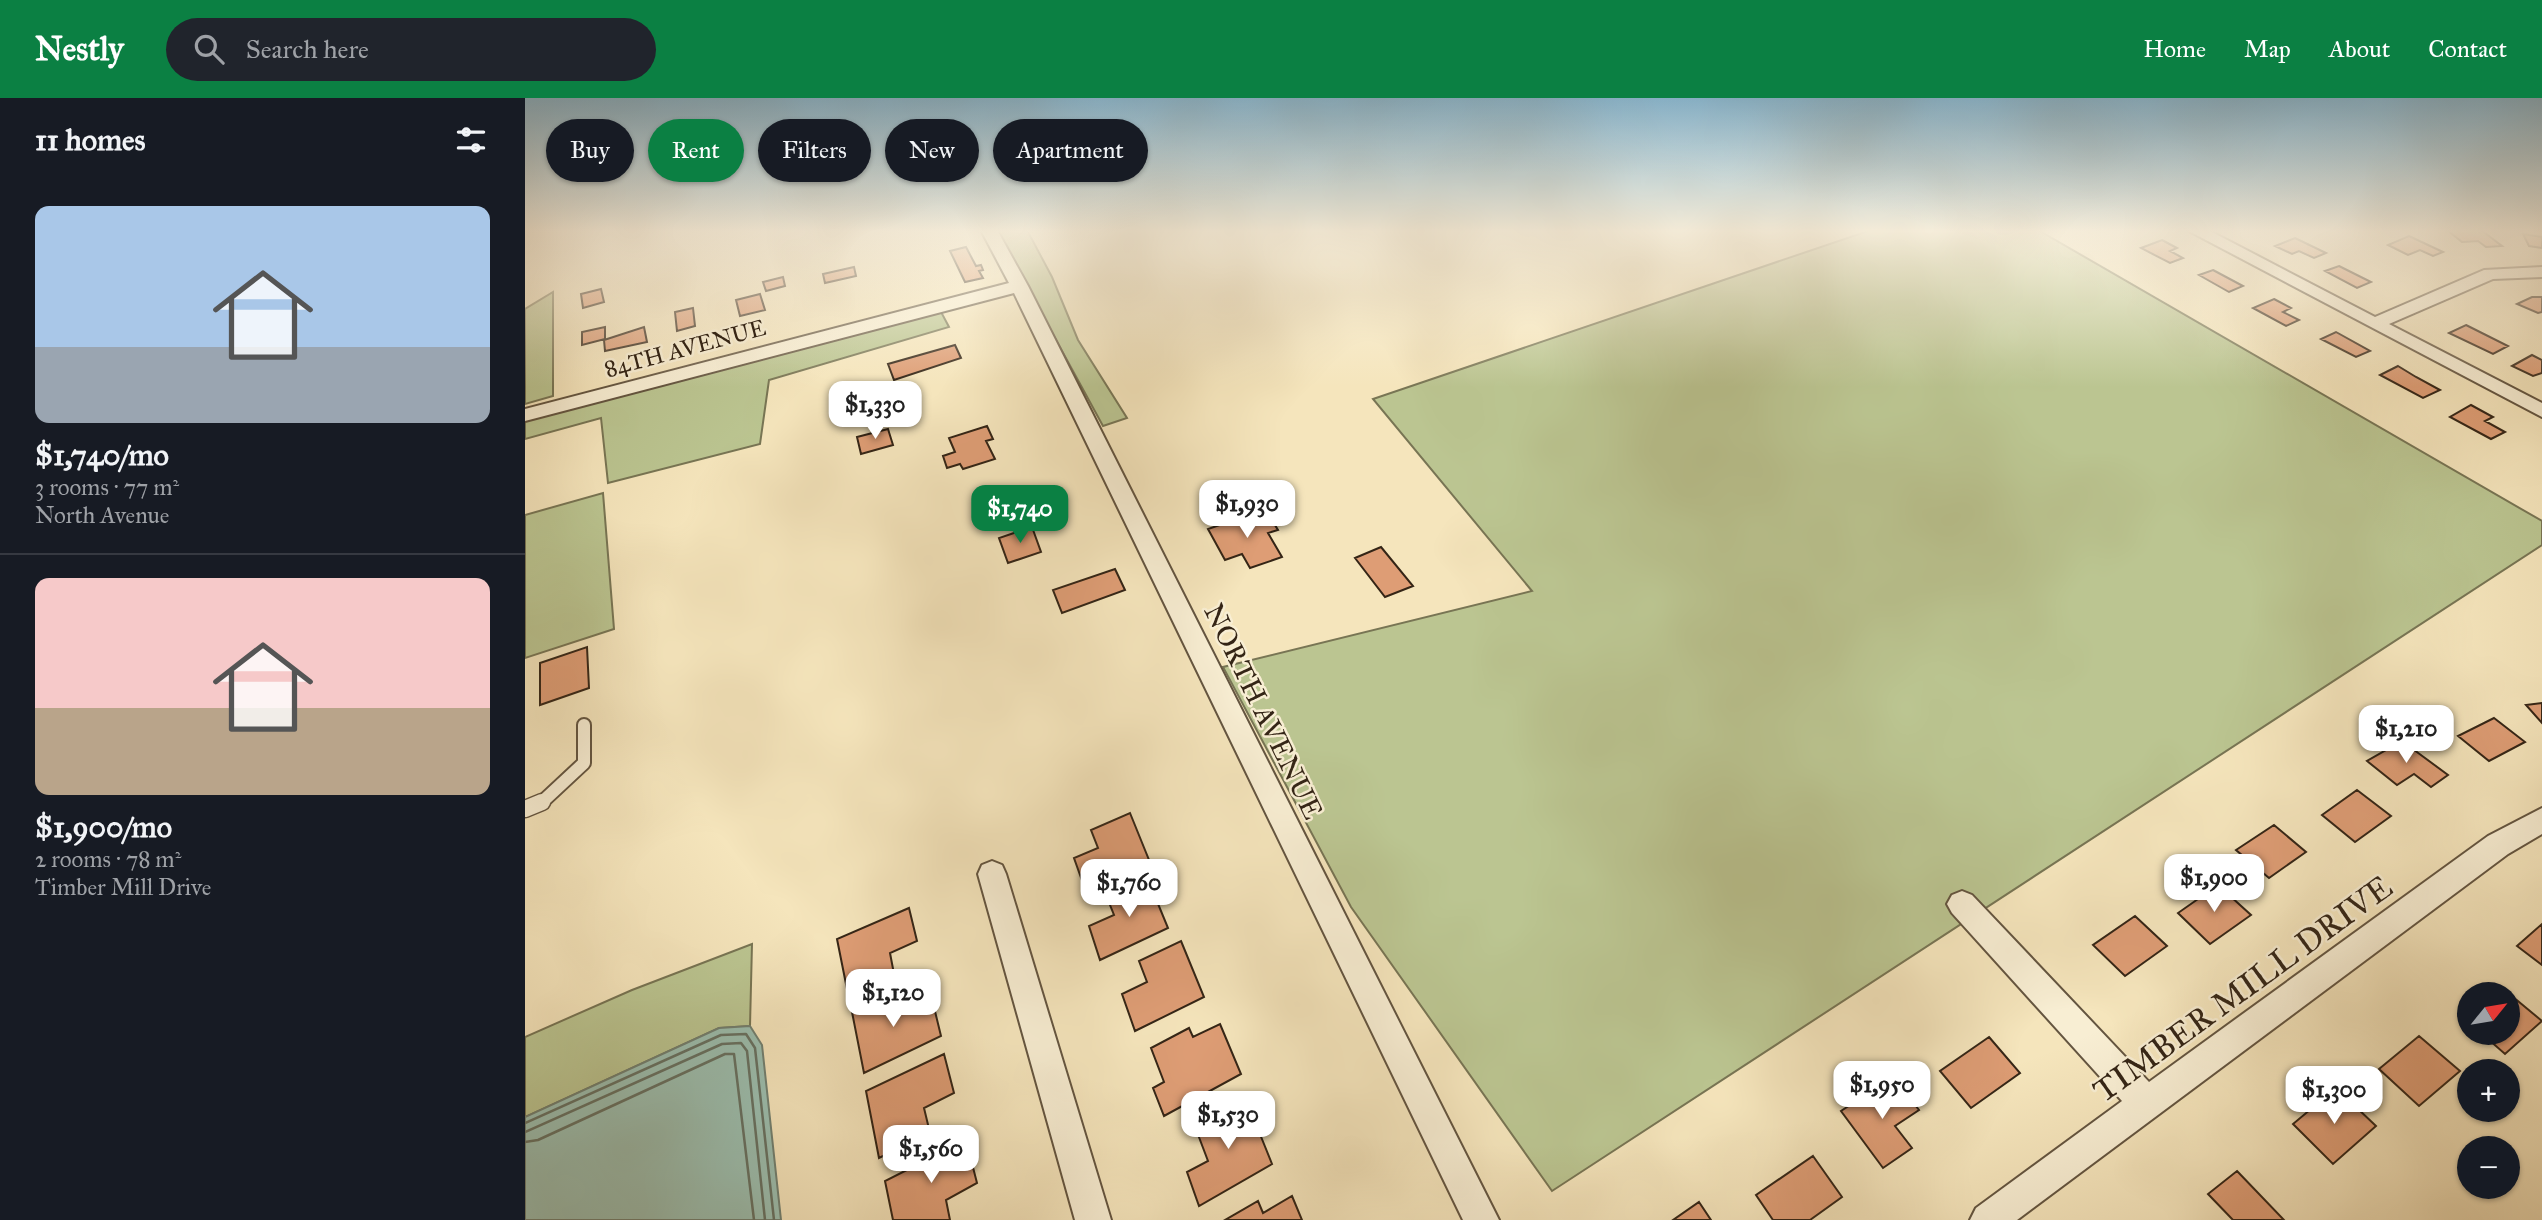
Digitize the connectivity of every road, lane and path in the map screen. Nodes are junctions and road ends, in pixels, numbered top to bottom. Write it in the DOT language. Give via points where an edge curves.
graph roads {
  1 [pos="1018,282"];
  2 [pos="2295,282"];
  3 [pos="2471,282"];
  4 [pos="1020,286"];
  5 [pos="2374,324"];
  6 [pos="2542,411"];
  7 [pos="525,415"];
  8 [pos="585,725"];
  9 [pos="525,809"];
  10 [pos="2542,820"];
  11 [pos="992,874"];
  12 [pos="1962,904"];
  13 [pos="2146,1103"];
  14 [pos="1093,1220"];
  15 [pos="1481,1220"];
  16 [pos="1988,1220"];
  1 -- 4 [label="street, NORTH AVENUE"];
  2 -- 5 [label="street"];
  3 -- 5 [label="street"];
  4 -- 7 [label="street, 84TH AVENUE"];
  4 -- 15 [label="street, NORTH AVENUE"];
  5 -- 6 [label="street"];
  8 -- 9 [label="lane" via="584,763 540,804"];
  10 -- 13 [label="street, TIMBER MILL DRIVE" via="2498,845"];
  11 -- 14 [label="street"];
  12 -- 13 [label="street"];
  13 -- 16 [label="street, TIMBER MILL DRIVE"];
}
